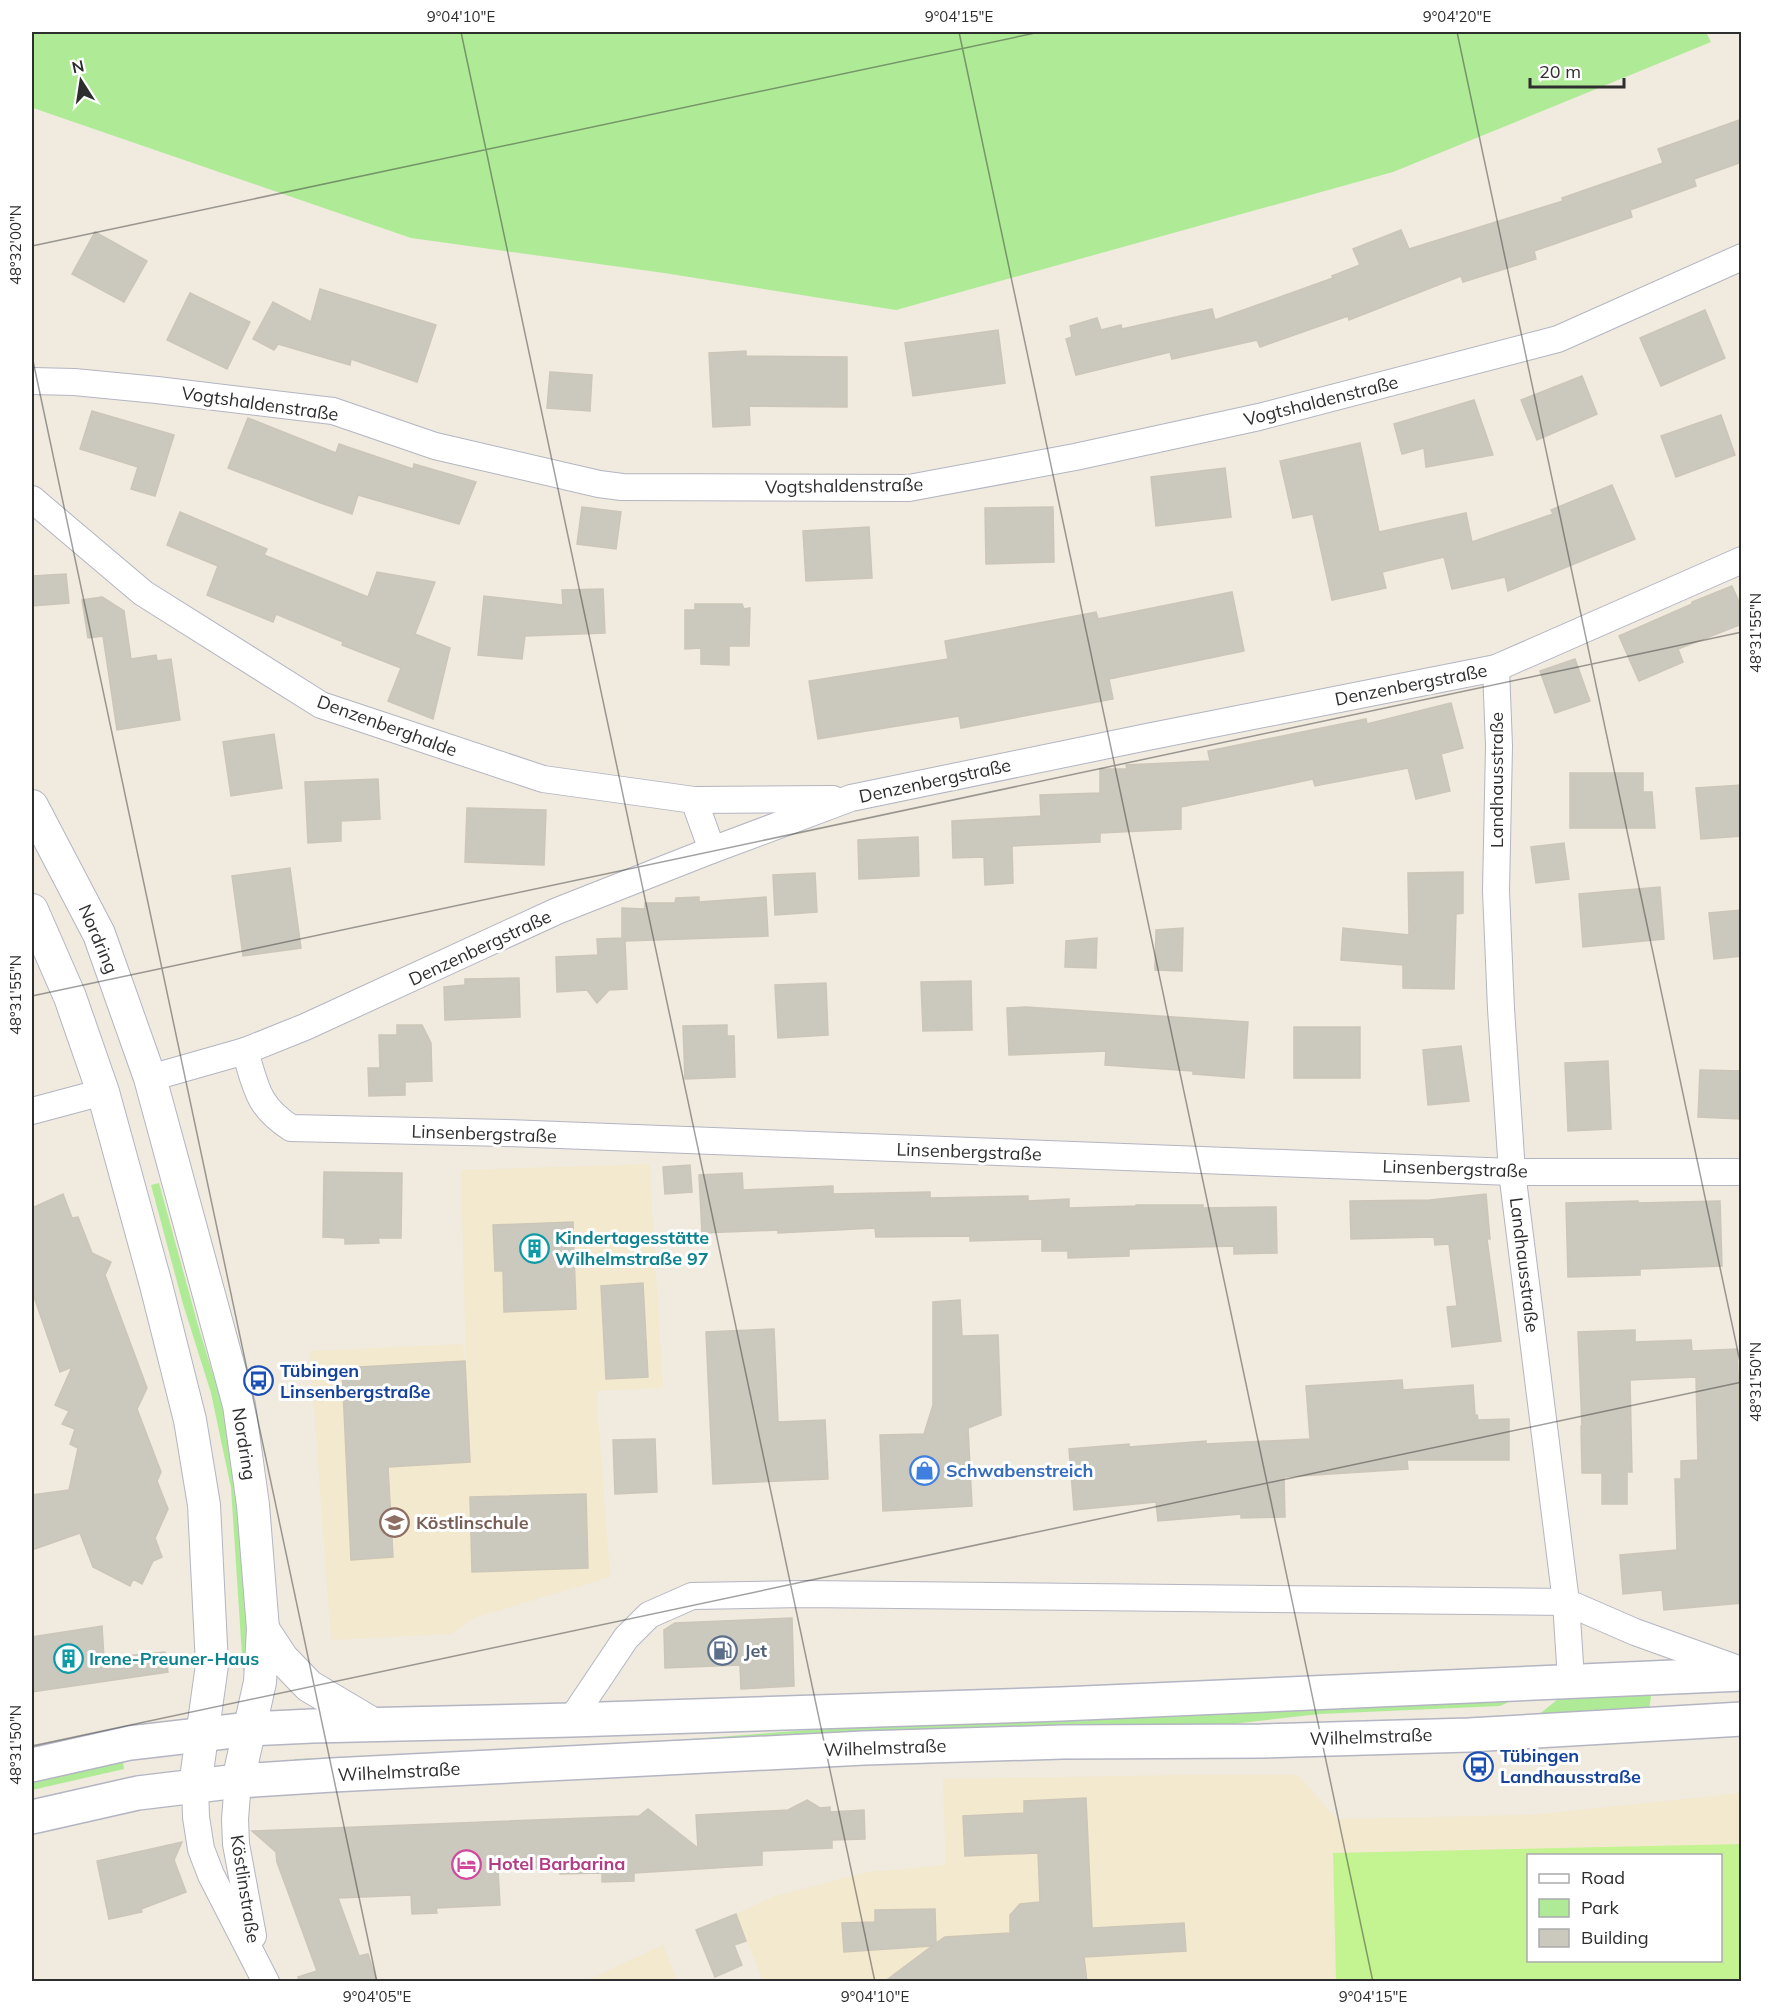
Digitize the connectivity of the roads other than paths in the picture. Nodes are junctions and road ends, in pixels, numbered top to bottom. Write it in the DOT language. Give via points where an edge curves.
graph roads {
  1 [pos="1742,257"];
  2 [pos="32,381"];
  3 [pos="32,499"];
  4 [pos="1742,560"];
  5 [pos="1496,668"];
  6 [pos="851,798"];
  7 [pos="694,800"];
  8 [pos="32,806"];
  9 [pos="712,850"];
  10 [pos="32,910"];
  11 [pos="245,1051"];
  12 [pos="150,1078"];
  13 [pos="103,1092"];
  14 [pos="32,1111"];
  15 [pos="1512,1172"];
  16 [pos="1742,1172"];
  17 [pos="1566,1602"];
  18 [pos="264,1629"];
  19 [pos="1742,1672"];
  20 [pos="1659,1676"];
  21 [pos="1571,1680"];
  22 [pos="1742,1719"];
  23 [pos="571,1720"];
  24 [pos="1661,1722"];
  25 [pos="373,1724"];
  26 [pos="250,1729"];
  27 [pos="201,1734"];
  28 [pos="1469,1735"];
  29 [pos="32,1765"];
  30 [pos="238,1782"];
  31 [pos="195,1786"];
  32 [pos="32,1817"];
  33 [pos="262,1971"];
  1 -- 2 [label="street, Vogtshaldenstraße" via="1558,339 1259,417 909,488 622,487 435,446 333,411 157,390"];
  3 -- 7 [label="street, Denzenberghalde" via="143,593 321,705 543,779"];
  4 -- 5 [label="street, Denzenbergstraße"];
  5 -- 6 [label="street, Denzenbergstraße"];
  5 -- 15 [label="street, Landhausstraße" via="1496,891"];
  6 -- 7 [label="street, Denzenberghalde"];
  6 -- 9 [label="street, Denzenbergstraße"];
  7 -- 9 [label="street"];
  8 -- 12 [label="street, Nordring" via="99,934"];
  9 -- 11 [label="street, Denzenbergstraße" via="557,911 337,1014"];
  10 -- 13 [label="street" via="70,998"];
  11 -- 12 [label="street, Denzenbergstraße"];
  11 -- 15 [label="street, Linsenbergstraße" via="257,1092 272,1116 291,1128"];
  12 -- 13 [label="street"];
  12 -- 18 [label="street, Nordring" via="239,1405"];
  13 -- 14 [label="street"];
  13 -- 27 [label="street" via="190,1420 204,1504 213,1665"];
  15 -- 16 [label="street, Linsenbergstraße"];
  15 -- 17 [label="street, Landhausstraße"];
  17 -- 19 [label="street"];
  17 -- 21 [label="street, Landhausstraße"];
  17 -- 23 [label="street" via="692,1596 649,1615 626,1638"];
  18 -- 25 [label="street" via="282,1658 309,1686"];
  18 -- 26 [label="street, Nordring" via="260,1682"];
  19 -- 20 [label="main road"];
  20 -- 21 [label="main road"];
  20 -- 24 [label="main road"];
  21 -- 23 [label="main road" via="1061,1704"];
  21 -- 28 [label="main road" via="1535,1706"];
  22 -- 24 [label="main road, Wilhelmstraße"];
  23 -- 25 [label="main road"];
  24 -- 28 [label="main road, Wilhelmstraße"];
  25 -- 26 [label="main road"];
  26 -- 27 [label="main road"];
  26 -- 30 [label="street, Nordring"];
  27 -- 29 [label="main road" via="130,1743"];
  27 -- 31 [label="street"];
  28 -- 30 [label="main road, Wilhelmstraße" via="864,1748"];
  30 -- 31 [label="main road, Wilhelmstraße"];
  30 -- 33 [label="street, Köstlinstraße" via="236,1844"];
  31 -- 32 [label="main road, Wilhelmstraße" via="111,1798"];
  31 -- 33 [label="street, Köstlinstraße" via="201,1849"];
}
